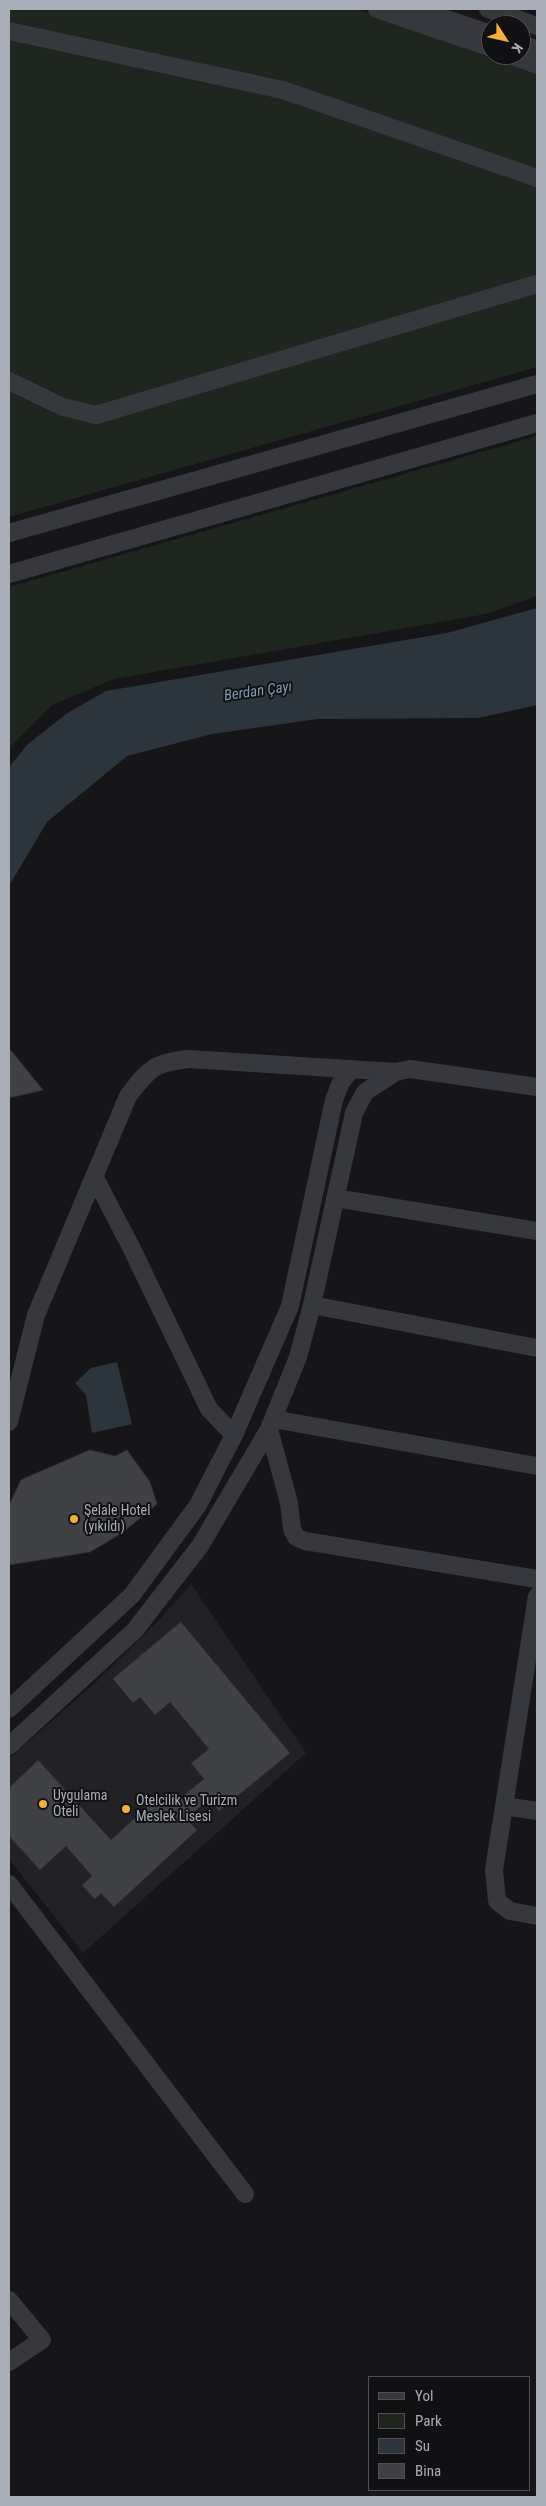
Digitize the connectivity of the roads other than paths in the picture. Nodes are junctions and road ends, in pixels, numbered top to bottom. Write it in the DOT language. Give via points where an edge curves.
graph roads {
  1 [pos="377,9"];
  2 [pos="417,9"];
  3 [pos="488,9"];
  4 [pos="537,26"];
  5 [pos="9,31"];
  6 [pos="481,31"];
  7 [pos="481,45"];
  8 [pos="537,178"];
  9 [pos="537,284"];
  10 [pos="9,381"];
  11 [pos="537,384"];
  12 [pos="537,423"];
  13 [pos="9,533"];
  14 [pos="9,574"];
  15 [pos="352,1069"];
  16 [pos="396,1072"];
  17 [pos="537,1087"];
  18 [pos="94,1176"];
  19 [pos="336,1198"];
  20 [pos="537,1232"];
  21 [pos="312,1305"];
  22 [pos="537,1348"];
  23 [pos="9,1422"];
  24 [pos="271,1424"];
  25 [pos="234,1435"];
  26 [pos="537,1466"];
  27 [pos="537,1579"];
  28 [pos="537,1596"];
  29 [pos="530,1688"];
  30 [pos="9,1709"];
  31 [pos="9,1746"];
  32 [pos="504,1806"];
  33 [pos="537,1811"];
  34 [pos="9,1884"];
  35 [pos="537,1916"];
  36 [pos="246,2194"];
  37 [pos="9,2300"];
  38 [pos="9,2362"];
  1 -- 7 [label="street"];
  2 -- 6 [label="street"];
  3 -- 4 [label="street"];
  5 -- 8 [label="street" via="283,90"];
  9 -- 10 [label="street" via="96,415 64,407"];
  11 -- 13 [label="street"];
  12 -- 14 [label="street"];
  15 -- 16 [label="street"];
  15 -- 18 [label="street" via="189,1059 169,1061 150,1068 128,1096"];
  15 -- 25 [label="street" via="341,1082 334,1100 290,1306"];
  16 -- 17 [label="street" via="410,1069"];
  16 -- 19 [label="street" via="365,1092 354,1113"];
  18 -- 23 [label="street" via="36,1315"];
  18 -- 25 [label="street" via="209,1409"];
  19 -- 20 [label="street"];
  19 -- 21 [label="street"];
  21 -- 22 [label="street"];
  21 -- 24 [label="street" via="298,1357"];
  24 -- 26 [label="street"];
  24 -- 27 [label="street" via="296,1537 305,1542"];
  24 -- 31 [label="street" via="200,1546 135,1630"];
  25 -- 30 [label="street" via="198,1505 132,1595"];
  28 -- 29 [label="street"];
  29 -- 32 [label="street"];
  32 -- 33 [label="street"];
  32 -- 35 [label="street" via="494,1870 497,1901 510,1911"];
  34 -- 36 [label="street"];
  37 -- 38 [label="street" via="42,2340"];
}
